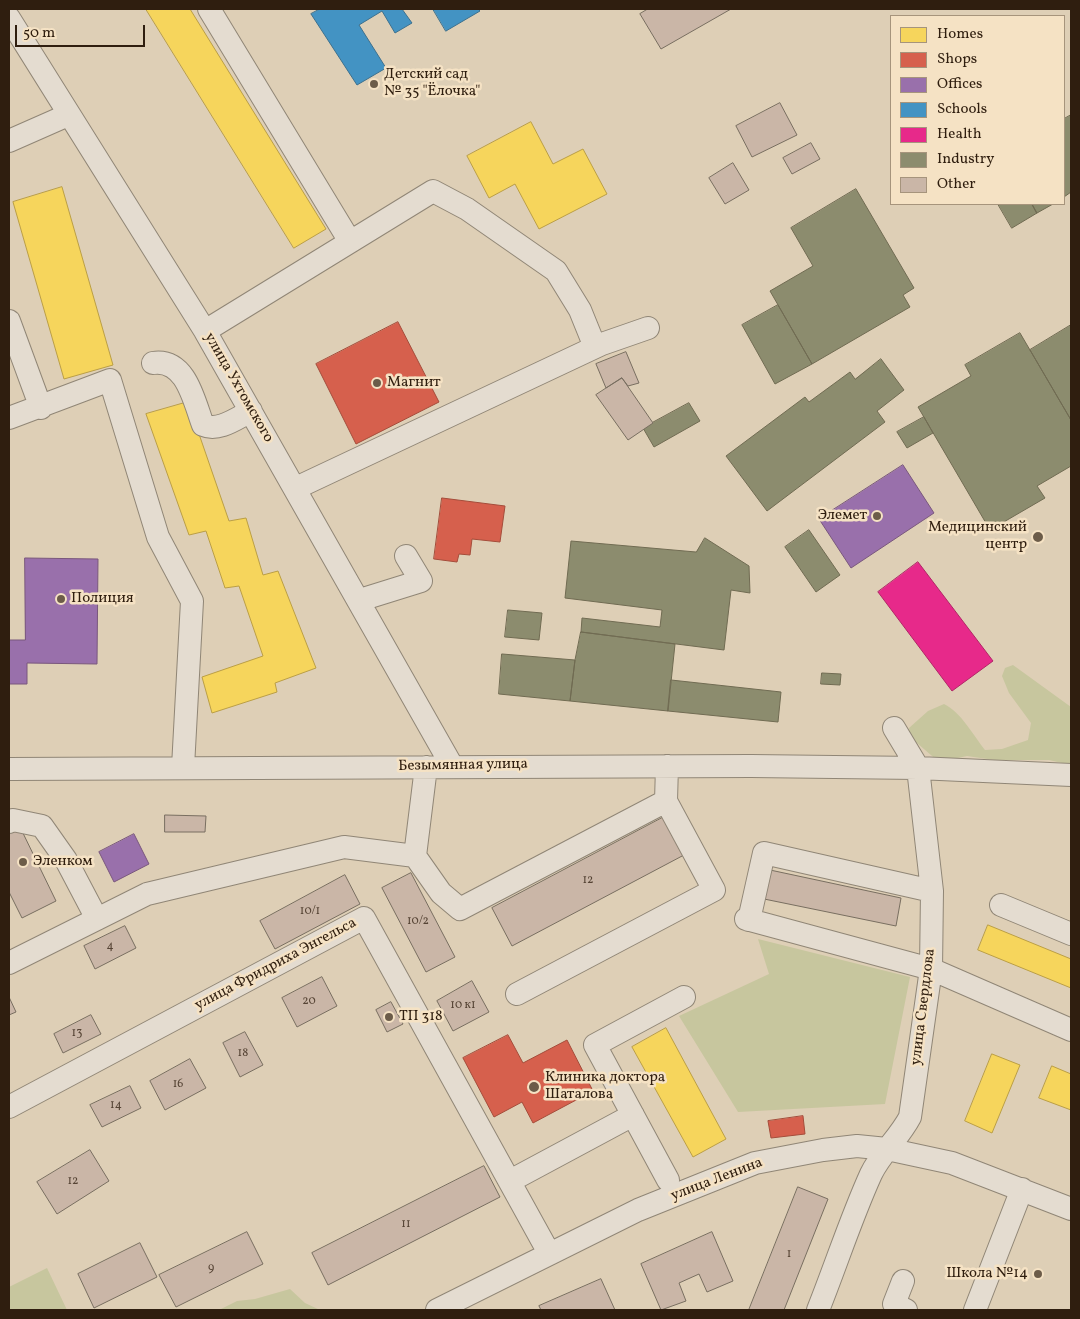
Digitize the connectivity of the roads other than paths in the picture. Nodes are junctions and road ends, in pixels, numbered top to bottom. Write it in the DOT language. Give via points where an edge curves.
graph roads {
  1 [pos="19,9"];
  2 [pos="209,9"];
  3 [pos="9,17"];
  4 [pos="68,115"];
  5 [pos="9,141"];
  6 [pos="349,240"];
  7 [pos="9,321"];
  8 [pos="648,328"];
  9 [pos="205,330"];
  10 [pos="595,347"];
  11 [pos="153,363"];
  12 [pos="41,408"];
  13 [pos="251,411"];
  14 [pos="9,418"];
  15 [pos="296,488"];
  16 [pos="406,556"];
  17 [pos="360,600"];
  18 [pos="894,728"];
  19 [pos="452,766"];
  20 [pos="667,766"];
  21 [pos="183,767"];
  22 [pos="426,767"];
  23 [pos="918,768"];
  24 [pos="9,769"];
  25 [pos="1071,775"];
  26 [pos="666,801"];
  27 [pos="9,822"];
  28 [pos="415,856"];
  29 [pos="932,891"];
  30 [pos="1000,905"];
  31 [pos="97,919"];
  32 [pos="1071,934"];
  33 [pos="9,963"];
  34 [pos="931,969"];
  35 [pos="517,994"];
  36 [pos="684,997"];
  37 [pos="1071,1030"];
  38 [pos="9,1107"];
  39 [pos="633,1115"];
  40 [pos="887,1149"];
  41 [pos="668,1180"];
  42 [pos="510,1181"];
  43 [pos="1022,1189"];
  44 [pos="1071,1209"];
  45 [pos="549,1253"];
  46 [pos="903,1281"];
  47 [pos="437,1310"];
  48 [pos="818,1310"];
  49 [pos="906,1310"];
  50 [pos="975,1310"];
  1 -- 3 [label="street"];
  2 -- 6 [label="street"];
  3 -- 4 [label="street, улица Ухтомского"];
  4 -- 5 [label="street"];
  4 -- 9 [label="street, улица Ухтомского"];
  6 -- 9 [label="street"];
  6 -- 10 [label="street" via="432,190 467,209 556,271 580,310"];
  7 -- 12 [label="street"];
  8 -- 10 [label="street"];
  9 -- 13 [label="street, улица Ухтомского"];
  10 -- 15 [label="street"];
  11 -- 13 [label="street" via="174,365 196,404 203,426 221,426"];
  12 -- 14 [label="street"];
  12 -- 21 [label="street" via="110,380 158,537 192,601"];
  13 -- 15 [label="street, улица Ухтомского"];
  15 -- 17 [label="street, улица Ухтомского"];
  16 -- 17 [label="street" via="421,581"];
  17 -- 19 [label="street, улица Ухтомского"];
  18 -- 23 [label="street"];
  19 -- 20 [label="street, Безымянная улица"];
  19 -- 22 [label="street, Безымянная улица"];
  20 -- 23 [label="street, Безымянная улица"];
  20 -- 26 [label="street"];
  21 -- 22 [label="street, Безымянная улица"];
  21 -- 24 [label="street, Безымянная улица"];
  22 -- 28 [label="street"];
  23 -- 25 [label="street, Безымянная улица"];
  23 -- 29 [label="street, улица Свердлова"];
  26 -- 28 [label="street" via="460,910 441,893"];
  26 -- 35 [label="street" via="714,890"];
  27 -- 31 [label="street" via="42,826 66,860"];
  28 -- 31 [label="street" via="344,847 147,894"];
  29 -- 34 [label="street, улица Свердлова"];
  29 -- 34 [label="street" via="764,853 748,919"];
  30 -- 32 [label="street"];
  31 -- 33 [label="street"];
  34 -- 37 [label="street"];
  34 -- 40 [label="street, улица Свердлова" via="910,1117"];
  36 -- 39 [label="street" via="595,1045"];
  38 -- 42 [label="street, улица Фридриха Энгельса" via="364,918"];
  39 -- 41 [label="street"];
  39 -- 42 [label="street"];
  40 -- 43 [label="street, улица Ленина" via="952,1163"];
  40 -- 45 [label="street, улица Ленина" via="857,1146 755,1163 638,1210"];
  40 -- 48 [label="street, улица Свердлова" via="872,1173"];
  42 -- 45 [label="street, улица Фридриха Энгельса"];
  43 -- 44 [label="street, улица Ленина"];
  43 -- 50 [label="street"];
  45 -- 47 [label="street, улица Ленина"];
  46 -- 49 [label="street" via="894,1304"];
}
